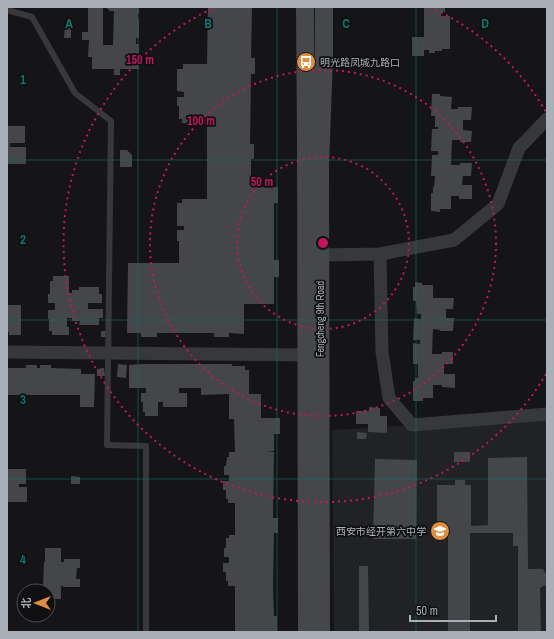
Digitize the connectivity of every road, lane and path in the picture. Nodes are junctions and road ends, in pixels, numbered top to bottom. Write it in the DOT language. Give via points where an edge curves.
graph roads {
  1 [pos="305,7"];
  2 [pos="324,7"];
  3 [pos="7,10"];
  4 [pos="547,119"];
  5 [pos="380,254"];
  6 [pos="321,255"];
  7 [pos="7,352"];
  8 [pos="108,353"];
  9 [pos="313,355"];
  10 [pos="547,414"];
  11 [pos="146,632"];
  12 [pos="307,632"];
  13 [pos="321,632"];
  1 -- 9 [label="street, Fengcheng 9th Road" via="306,139"];
  2 -- 6 [label="street, Fengcheng 9th Road" via="320,166"];
  3 -- 8 [label="lane" via="32,17 75,93 112,121"];
  4 -- 5 [label="street" via="519,148 498,204 454,240"];
  5 -- 6 [label="street"];
  5 -- 10 [label="street" via="382,352 388,398 412,424"];
  6 -- 9 [label="street, Fengcheng 9th Road"];
  7 -- 8 [label="street"];
  8 -- 9 [label="street"];
  8 -- 11 [label="lane" via="106,445 146,446"];
  9 -- 12 [label="street, Fengcheng 9th Road"];
  9 -- 13 [label="street, Fengcheng 9th Road"];
}
